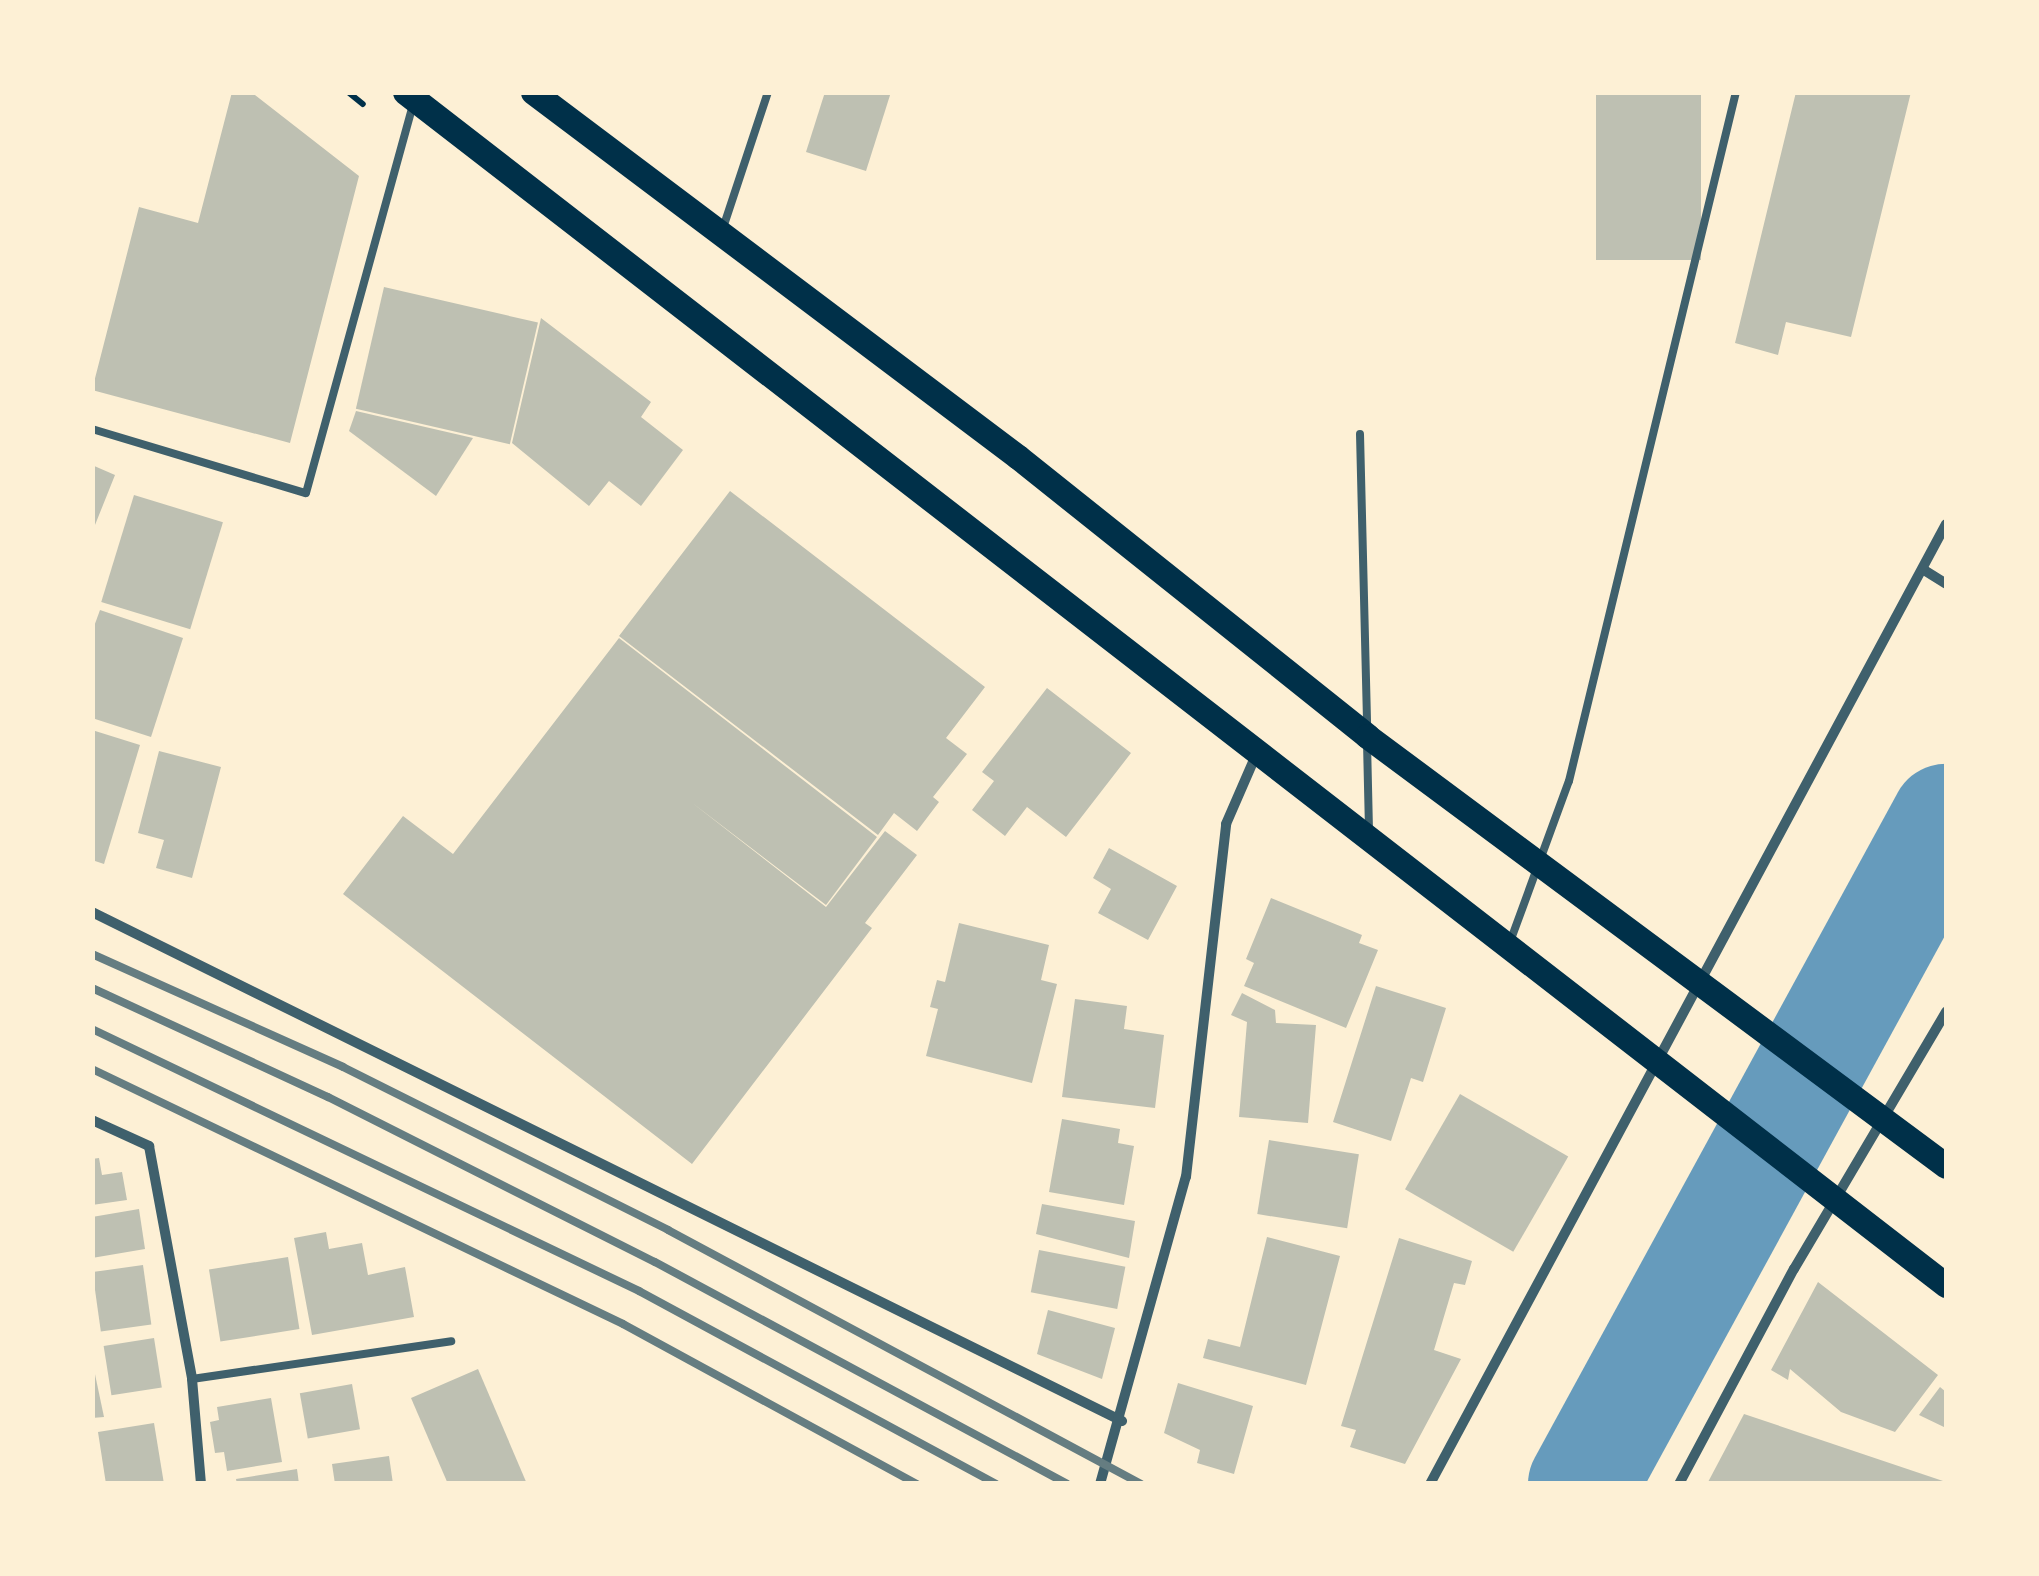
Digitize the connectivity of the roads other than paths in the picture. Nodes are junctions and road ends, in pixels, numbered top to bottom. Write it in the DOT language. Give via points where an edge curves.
graph roads {
  1 [pos="534,92"];
  2 [pos="768,92"];
  3 [pos="1736,92"];
  4 [pos="409,96"];
  5 [pos="722,233"];
  6 [pos="92,430"];
  7 [pos="1360,434"];
  8 [pos="1946,524"];
  9 [pos="1924,570"];
  10 [pos="1946,584"];
  11 [pos="1367,736"];
  12 [pos="1258,752"];
  13 [pos="1370,833"];
  14 [pos="1540,860"];
  15 [pos="92,912"];
  16 [pos="1508,945"];
  17 [pos="1703,985"];
  18 [pos="1946,1012"];
  19 [pos="1654,1063"];
  20 [pos="1884,1119"];
  21 [pos="92,1120"];
  22 [pos="1946,1166"];
  23 [pos="1835,1194"];
  24 [pos="1946,1285"];
  25 [pos="451,1341"];
  26 [pos="192,1380"];
  27 [pos="1122,1421"];
  28 [pos="201,1484"];
  29 [pos="1100,1484"];
  30 [pos="1430,1484"];
  31 [pos="1679,1484"];
  1 -- 5 [label="main road"];
  2 -- 5 [label="lane"];
  3 -- 14 [label="lane" via="1570,781"];
  4 -- 6 [label="lane" via="306,493"];
  4 -- 12 [label="main road"];
  5 -- 11 [label="main road"];
  7 -- 11 [label="lane"];
  8 -- 9 [label="street"];
  9 -- 10 [label="street"];
  9 -- 17 [label="street"];
  11 -- 13 [label="lane"];
  11 -- 14 [label="main road"];
  12 -- 13 [label="main road"];
  12 -- 27 [label="street" via="1226,824 1186,1177"];
  13 -- 16 [label="main road"];
  14 -- 16 [label="lane"];
  14 -- 17 [label="main road"];
  15 -- 27 [label="street"];
  16 -- 19 [label="main road"];
  17 -- 19 [label="street"];
  17 -- 20 [label="main road"];
  18 -- 20 [label="street"];
  19 -- 23 [label="main road"];
  19 -- 30 [label="street"];
  20 -- 22 [label="main road"];
  20 -- 23 [label="street"];
  21 -- 26 [label="street" via="149,1146"];
  23 -- 24 [label="main road"];
  23 -- 31 [label="street"];
  25 -- 26 [label="lane"];
  26 -- 28 [label="street"];
  27 -- 29 [label="street"];
}
